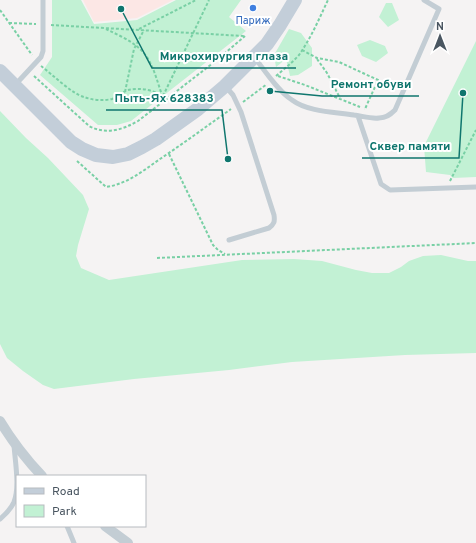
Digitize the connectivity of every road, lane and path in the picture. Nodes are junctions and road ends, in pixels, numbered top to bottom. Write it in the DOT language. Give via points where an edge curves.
graph roads {
  1 [pos="43,0"];
  2 [pos="196,0"];
  3 [pos="209,0"];
  4 [pos="295,0"];
  5 [pos="424,0"];
  6 [pos="0,10"];
  7 [pos="9,23"];
  8 [pos="43,24"];
  9 [pos="104,28"];
  10 [pos="138,30"];
  11 [pos="144,30"];
  12 [pos="194,32"];
  13 [pos="135,46"];
  14 [pos="302,50"];
  15 [pos="254,57"];
  16 [pos="317,58"];
  17 [pos="37,62"];
  18 [pos="0,71"];
  19 [pos="28,71"];
  20 [pos="277,75"];
  21 [pos="15,86"];
  22 [pos="226,86"];
  23 [pos="124,92"];
  24 [pos="163,96"];
  25 [pos="341,99"];
  26 [pos="166,100"];
  27 [pos="358,116"];
  28 [pos="476,130"];
  29 [pos="473,136"];
  30 [pos="476,138"];
  31 [pos="169,154"];
  32 [pos="476,187"];
  33 [pos="447,188"];
  34 [pos="229,240"];
  35 [pos="476,243"];
  36 [pos="226,255"];
  37 [pos="157,258"];
  38 [pos="0,421"];
  39 [pos="14,442"];
  40 [pos="41,475"];
  41 [pos="0,519"];
  42 [pos="67,527"];
  43 [pos="106,527"];
  44 [pos="74,543"];
  45 [pos="128,543"];
  1 -- 8 [label="lane"];
  2 -- 10 [label="path"];
  3 -- 12 [label="path"];
  4 -- 15 [label="street" via="267,44"];
  5 -- 27 [label="lane" via="439,9 395,110 390,115 377,119"];
  6 -- 7 [label="path"];
  7 -- 8 [label="path"];
  7 -- 17 [label="path"];
  8 -- 9 [label="path"];
  8 -- 17 [label="lane" via="43,51"];
  9 -- 10 [label="path"];
  9 -- 13 [label="path"];
  10 -- 11 [label="path"];
  11 -- 12 [label="path"];
  11 -- 13 [label="path"];
  12 -- 24 [label="path"];
  12 -- 26 [label="path" via="245,36"];
  13 -- 23 [label="path"];
  13 -- 24 [label="path" via="148,60"];
  14 -- 16 [label="path"];
  15 -- 22 [label="street"];
  15 -- 27 [label="lane" via="293,101 313,109"];
  16 -- 25 [label="path"];
  16 -- 25 [label="path" via="339,62 378,80 365,109"];
  17 -- 19 [label="lane"];
  17 -- 23 [label="path" via="77,95 107,100"];
  18 -- 21 [label="street"];
  19 -- 21 [label="lane"];
  19 -- 26 [label="path" via="89,126 100,131 127,127"];
  20 -- 25 [label="path"];
  21 -- 22 [label="street" via="76,146 96,155 113,157 142,148"];
  22 -- 34 [label="lane" via="241,112 275,222 269,228"];
  23 -- 24 [label="path" via="143,90"];
  24 -- 26 [label="path"];
  27 -- 33 [label="lane" via="381,184 390,190"];
  28 -- 29 [label="path"];
  29 -- 30 [label="path"];
  29 -- 33 [label="path"];
  31 -- 36 [label="path" via="213,245"];
  32 -- 33 [label="lane"];
  35 -- 36 [label="path"];
  36 -- 37 [label="path"];
  38 -- 39 [label="street"];
  39 -- 40 [label="street"];
  39 -- 41 [label="lane" via="16,491 14,502"];
  42 -- 44 [label="lane"];
  43 -- 45 [label="street"];
}
